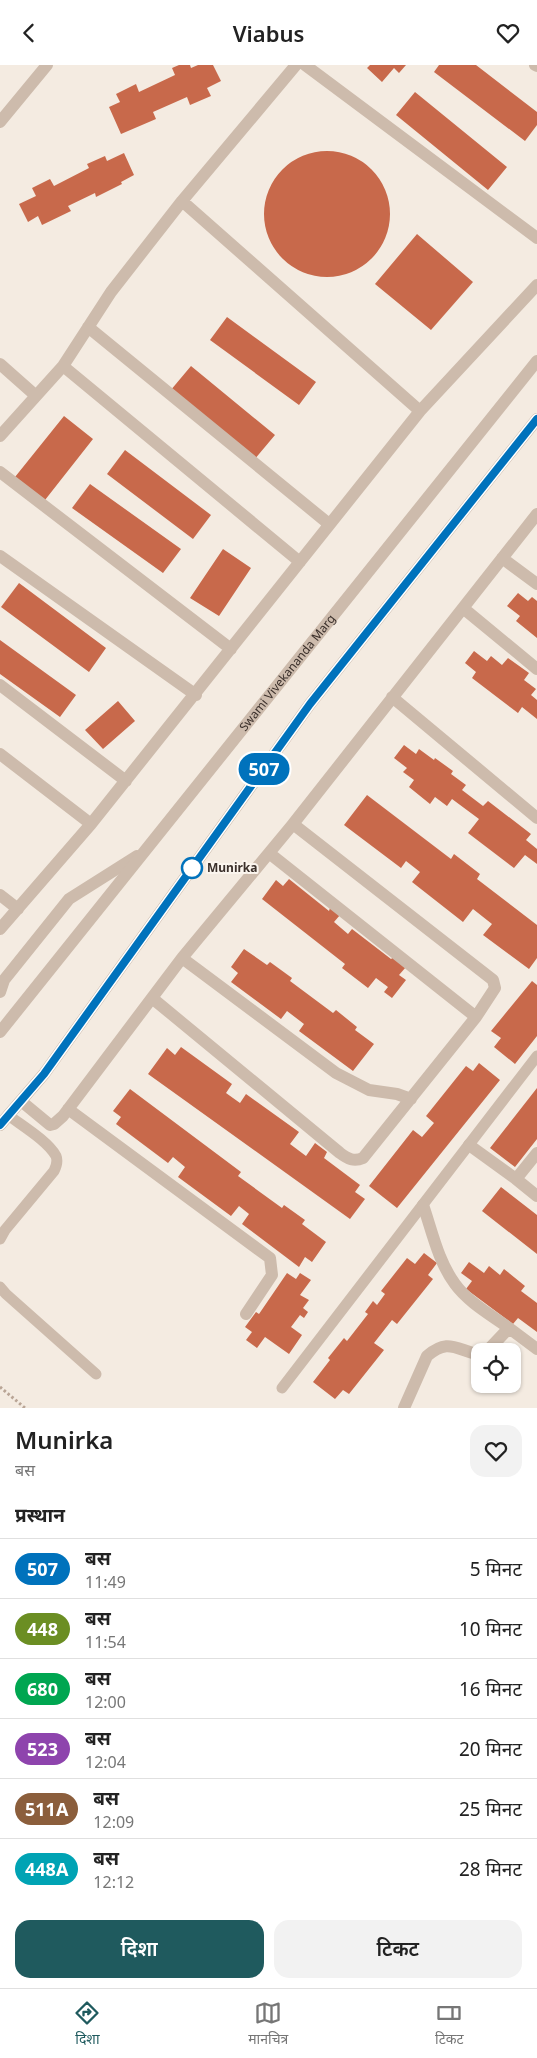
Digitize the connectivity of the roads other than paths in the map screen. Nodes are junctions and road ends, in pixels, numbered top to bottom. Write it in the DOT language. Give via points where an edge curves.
graph roads {
  1 [pos="47,65"];
  2 [pos="296,65"];
  3 [pos="304,65"];
  4 [pos="0,121"];
  5 [pos="182,201"];
  6 [pos="537,238"];
  7 [pos="537,285"];
  8 [pos="88,327"];
  9 [pos="537,361"];
  10 [pos="0,365"];
  11 [pos="63,366"];
  12 [pos="35,395"];
  13 [pos="420,411"];
  14 [pos="537,419"];
  15 [pos="0,436"];
  16 [pos="0,472"];
  17 [pos="537,515"];
  18 [pos="329,524"];
  19 [pos="0,556"];
  20 [pos="502,558"];
  21 [pos="300,562"];
  22 [pos="537,584"];
  23 [pos="463,608"];
  24 [pos="231,649"];
  25 [pos="537,669"];
  26 [pos="0,685"];
  27 [pos="196,695"];
  28 [pos="392,697"];
  29 [pos="0,754"];
  30 [pos="126,781"];
  31 [pos="537,818"];
  32 [pos="91,824"];
  33 [pos="293,825"];
  34 [pos="146,851"];
  35 [pos="269,853"];
  36 [pos="0,895"];
  37 [pos="18,909"];
  38 [pos="0,929"];
  39 [pos="182,959"];
  40 [pos="0,992"];
  41 [pos="152,998"];
  42 [pos="476,1017"];
  43 [pos="0,1032"];
  44 [pos="537,1056"];
  45 [pos="411,1099"];
  46 [pos="20,1101"];
  47 [pos="68,1109"];
  48 [pos="4,1120"];
  49 [pos="468,1145"];
  50 [pos="537,1153"];
  51 [pos="516,1179"];
  52 [pos="537,1195"];
  53 [pos="423,1205"];
  54 [pos="0,1239"];
  55 [pos="0,1287"];
  56 [pos="246,1314"];
  57 [pos="509,1328"];
  58 [pos="495,1343"];
  59 [pos="537,1349"];
  60 [pos="471,1352"];
  61 [pos="96,1374"];
  62 [pos="282,1388"];
  63 [pos="404,1408"];
  1 -- 4 [label="street"];
  2 -- 5 [label="street"];
  3 -- 6 [label="street"];
  5 -- 8 [label="street"];
  5 -- 13 [label="street"];
  7 -- 13 [label="street"];
  8 -- 11 [label="street"];
  8 -- 18 [label="street"];
  9 -- 34 [label="street, Swami Vivekananda Marg"];
  10 -- 12 [label="street"];
  11 -- 12 [label="street"];
  11 -- 21 [label="street"];
  12 -- 15 [label="street"];
  13 -- 18 [label="street"];
  14 -- 46 [label="street" via="310,704 44,1074"];
  16 -- 24 [label="street"];
  17 -- 20 [label="street"];
  18 -- 21 [label="street"];
  19 -- 27 [label="street"];
  20 -- 22 [label="street"];
  20 -- 23 [label="street"];
  21 -- 24 [label="street"];
  23 -- 25 [label="street"];
  23 -- 28 [label="street"];
  24 -- 27 [label="street"];
  26 -- 30 [label="street"];
  27 -- 30 [label="street"];
  28 -- 31 [label="street"];
  28 -- 33 [label="street"];
  29 -- 32 [label="street"];
  30 -- 32 [label="street"];
  32 -- 37 [label="street"];
  33 -- 35 [label="street"];
  33 -- 42 [label="street" via="493,980 495,987"];
  34 -- 40 [label="street" via="69,899 4,980"];
  34 -- 43 [label="street, Swami Vivekananda Marg"];
  35 -- 39 [label="street"];
  35 -- 42 [label="street"];
  36 -- 37 [label="street"];
  37 -- 38 [label="street"];
  39 -- 41 [label="street"];
  39 -- 45 [label="street" via="336,1073 369,1090"];
  41 -- 45 [label="street" via="348,1159 363,1158"];
  41 -- 47 [label="street"];
  42 -- 45 [label="street"];
  44 -- 49 [label="lane"];
  46 -- 47 [label="street" via="50,1125"];
  46 -- 48 [label="street"];
  47 -- 56 [label="street" via="270,1258 272,1275"];
  48 -- 54 [label="lane" via="46,1145 56,1157 56,1165"];
  49 -- 51 [label="street"];
  49 -- 53 [label="lane"];
  50 -- 51 [label="street"];
  51 -- 52 [label="street"];
  53 -- 57 [label="street" via="440,1254 456,1285"];
  53 -- 62 [label="lane"];
  55 -- 61 [label="lane"];
  57 -- 58 [label="street"];
  57 -- 59 [label="street"];
  60 -- 63 [label="street" via="447,1345 433,1351 427,1356"];
}
